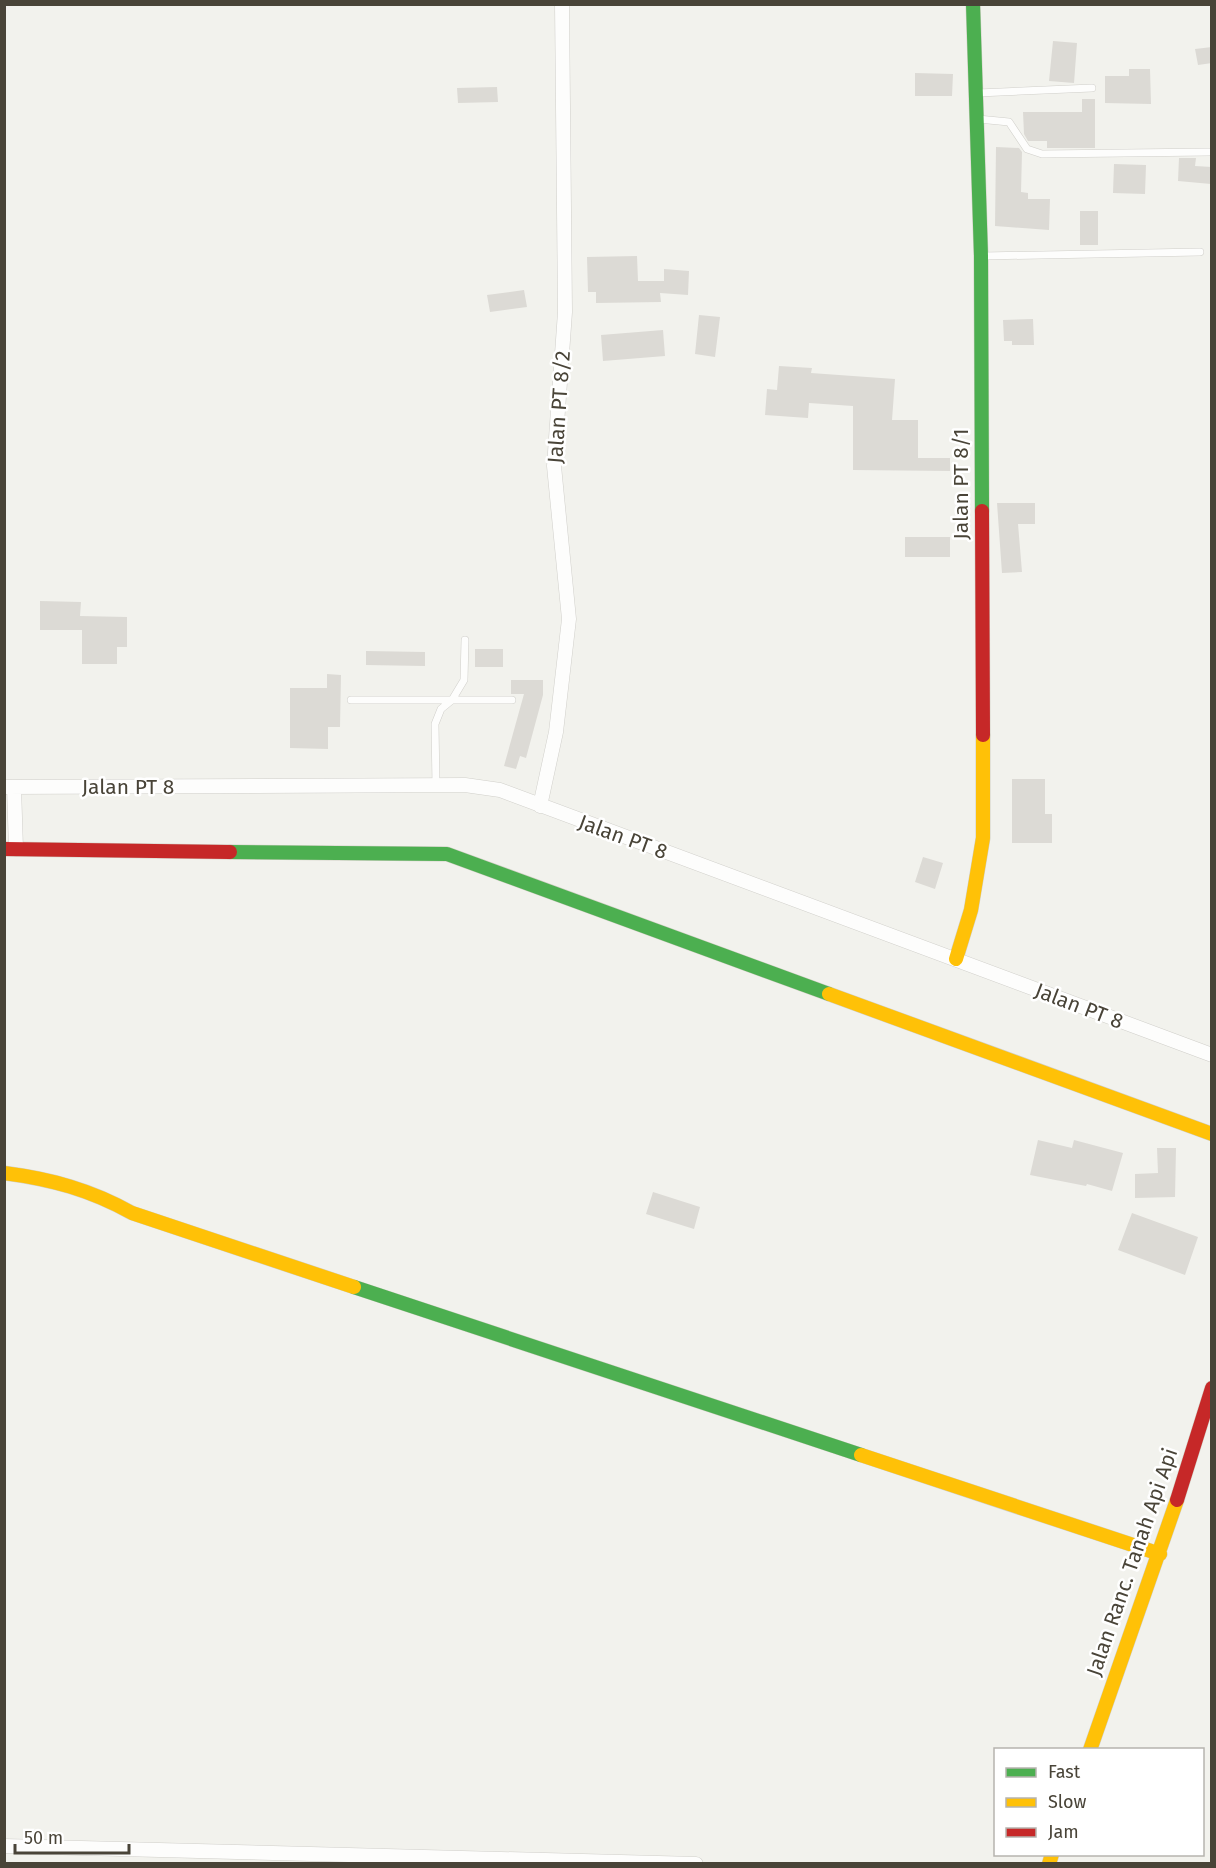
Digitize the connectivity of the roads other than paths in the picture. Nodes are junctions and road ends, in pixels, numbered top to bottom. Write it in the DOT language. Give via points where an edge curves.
graph roads {
  1 [pos="562,4"];
  2 [pos="973,4"];
  3 [pos="1092,88"];
  4 [pos="976,93"];
  5 [pos="976,119"];
  6 [pos="1209,152"];
  7 [pos="1200,252"];
  8 [pos="981,256"];
  9 [pos="465,640"];
  10 [pos="351,700"];
  11 [pos="452,700"];
  12 [pos="512,700"];
  13 [pos="436,786"];
  14 [pos="9,787"];
  15 [pos="540,806"];
  16 [pos="10,849"];
  17 [pos="956,959"];
  18 [pos="1212,1055"];
  19 [pos="1212,1134"];
  20 [pos="4,1173"];
  21 [pos="1212,1388"];
  22 [pos="1160,1554"];
  23 [pos="1090,1748"];
  24 [pos="4,1846"];
  25 [pos="696,1863"];
  1 -- 15 [label="street, Jalan PT 8/2" via="565,312 554,466 569,619 556,732"];
  2 -- 4 [label="street, Jalan PT 8/1"];
  3 -- 4 [label="lane"];
  4 -- 5 [label="street, Jalan PT 8/1"];
  5 -- 6 [label="lane" via="1009,122 1027,149 1042,154"];
  5 -- 8 [label="street, Jalan PT 8/1"];
  7 -- 8 [label="lane"];
  8 -- 17 [label="street, Jalan PT 8/1" via="983,838 971,910"];
  9 -- 11 [label="lane" via="464,680"];
  10 -- 11 [label="lane"];
  11 -- 12 [label="lane"];
  11 -- 13 [label="lane" via="441,708 435,724"];
  13 -- 14 [label="street, Jalan PT 8"];
  13 -- 15 [label="street, Jalan PT 8" via="500,790"];
  14 -- 16 [label="street" via="14,803"];
  15 -- 17 [label="street, Jalan PT 8"];
  16 -- 19 [label="street" via="447,854"];
  17 -- 18 [label="street, Jalan PT 8"];
  20 -- 22 [label="street" via="61,1181 97,1193 132,1213"];
  21 -- 22 [label="street, Jalan Ranc. Tanah Api Api"];
  22 -- 23 [label="street, Jalan Ranc. Tanah Api Api"];
  24 -- 25 [label="street"];
}
